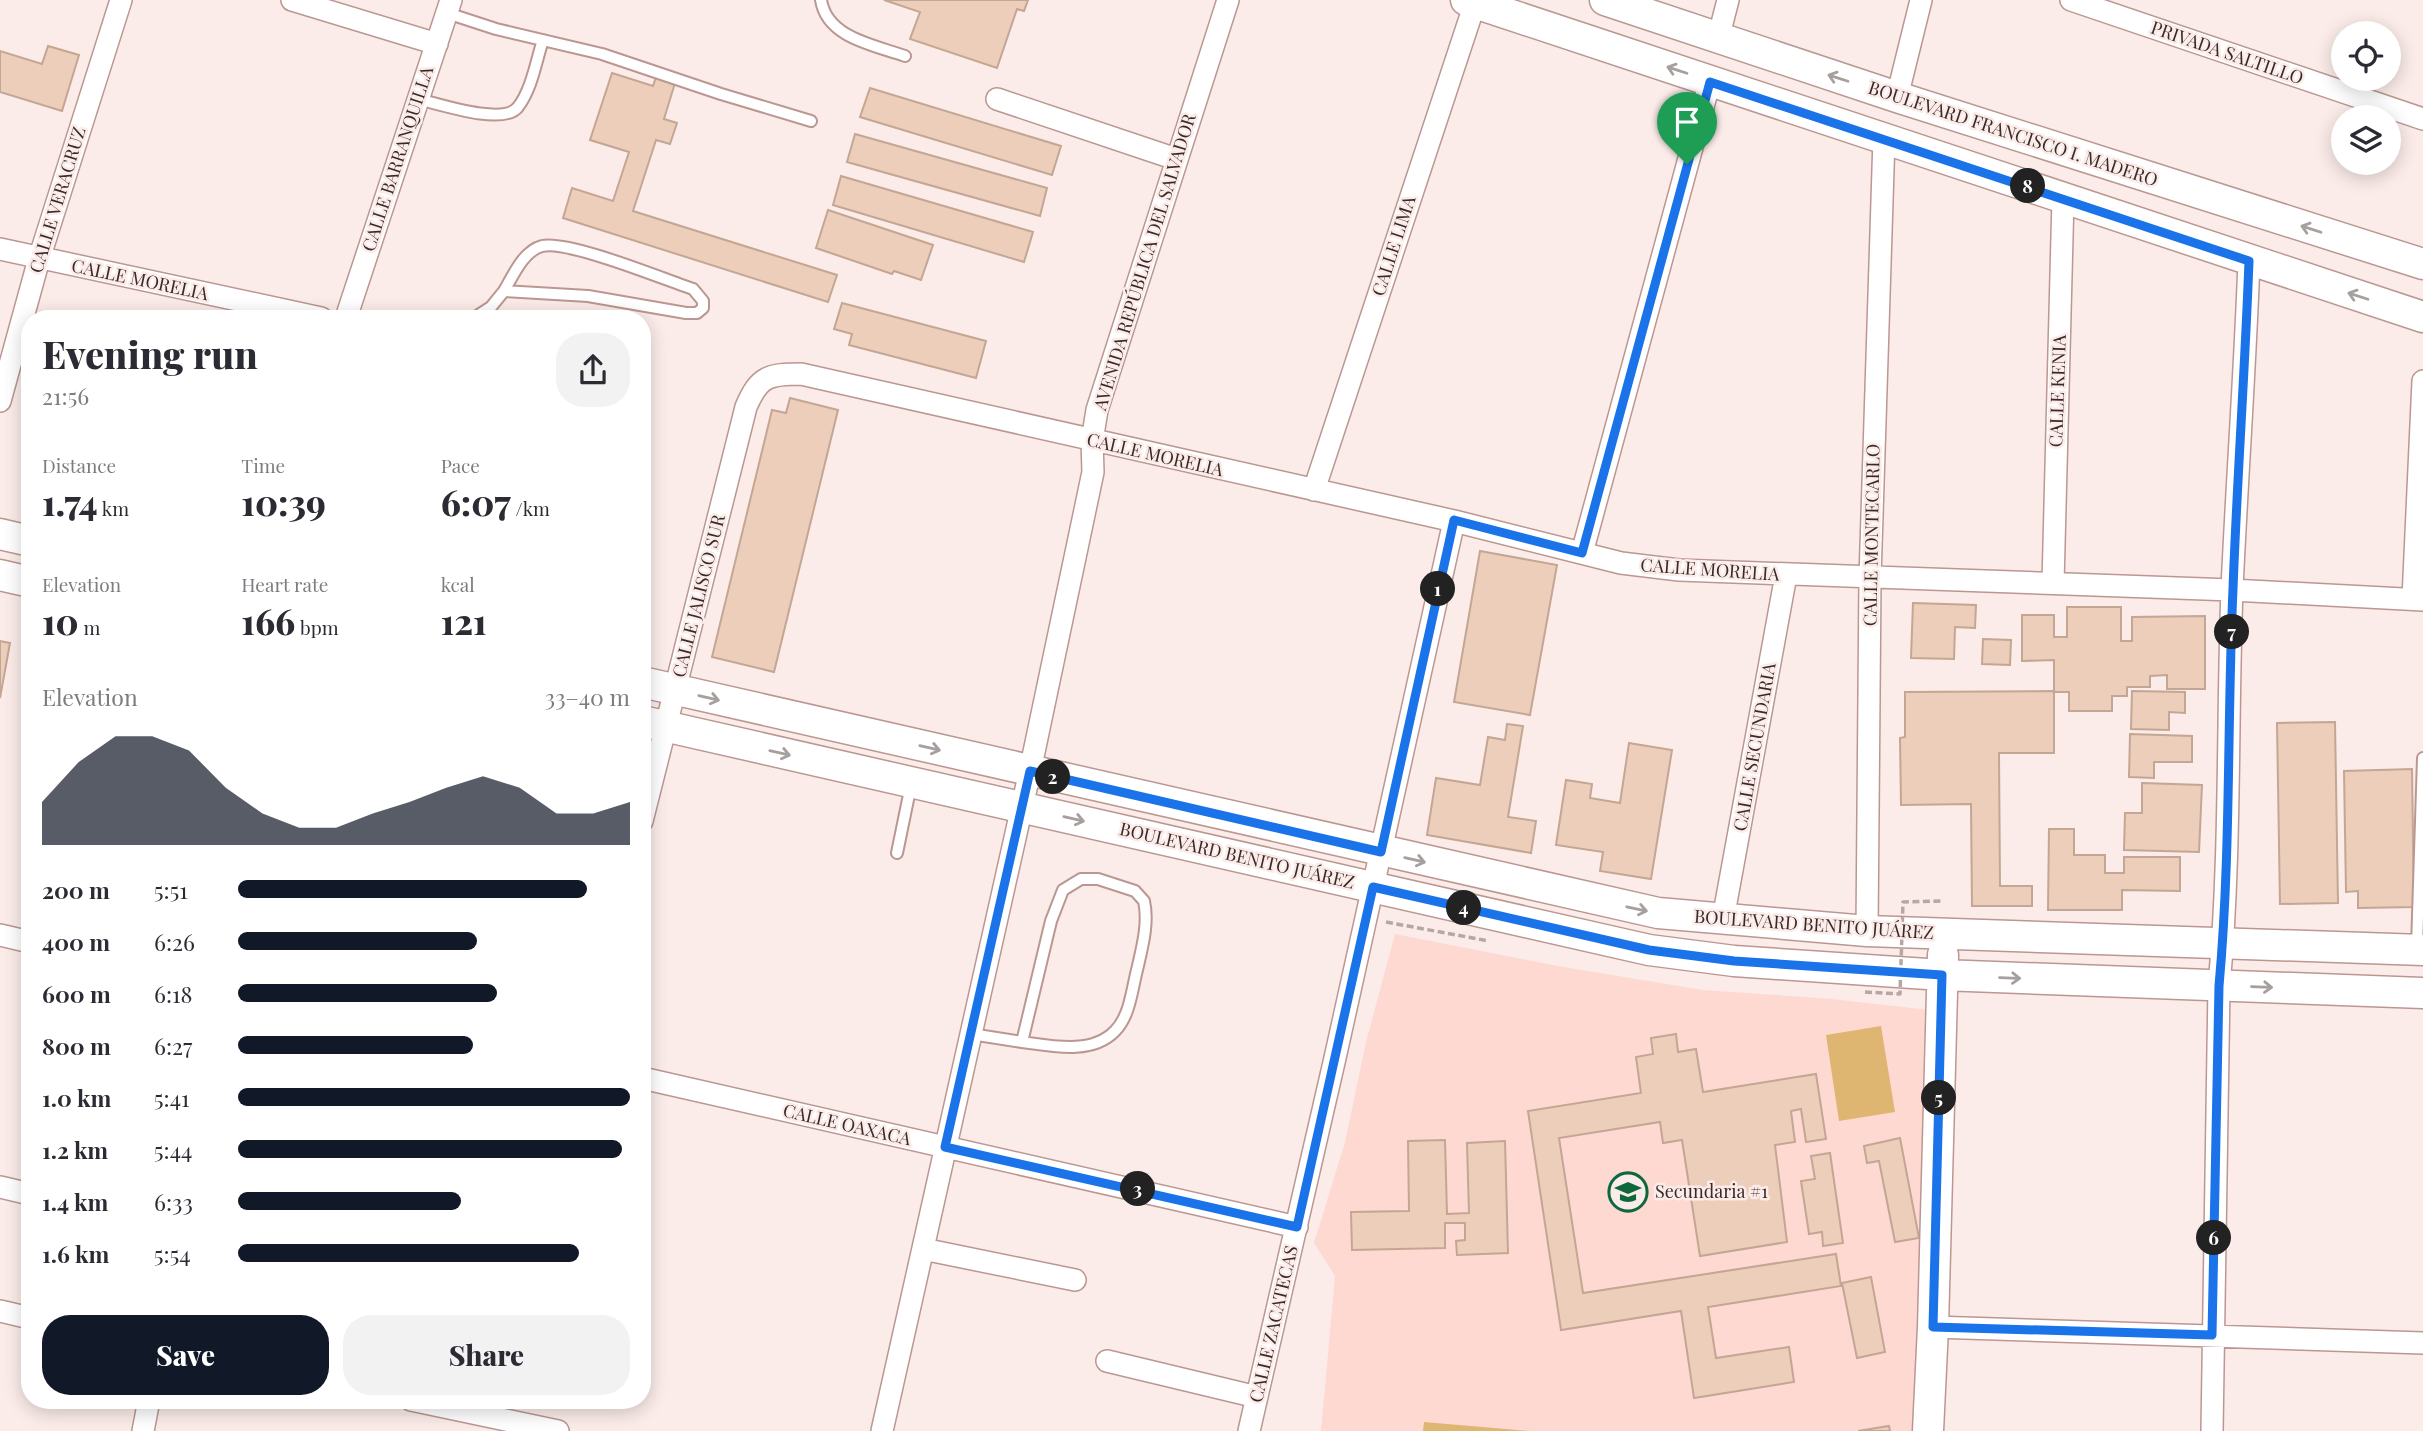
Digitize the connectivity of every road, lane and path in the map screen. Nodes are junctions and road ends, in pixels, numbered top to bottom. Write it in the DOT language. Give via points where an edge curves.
graph roads {
  1 [pos="121,0"];
  2 [pos="292,0"];
  3 [pos="821,0"];
  4 [pos="1227,0"];
  5 [pos="1605,0"];
  6 [pos="1728,0"];
  7 [pos="1921,0"];
  8 [pos="2071,0"];
  9 [pos="1470,1"];
  10 [pos="449,6"];
  11 [pos="1718,39"];
  12 [pos="543,40"];
  13 [pos="437,44"];
  14 [pos="905,56"];
  15 [pos="1710,82"];
  16 [pos="1897,97"];
  17 [pos="418,99"];
  18 [pos="998,99"];
  19 [pos="2423,119"];
  20 [pos="811,121"];
  21 [pos="1884,138"];
  22 [pos="1176,159"];
  23 [pos="2063,198"];
  24 [pos="0,249"];
  25 [pos="39,259"];
  26 [pos="2249,261"];
  27 [pos="2423,264"];
  28 [pos="504,291"];
  29 [pos="25,310"];
  30 [pos="283,310"];
  31 [pos="349,310"];
  32 [pos="486,310"];
  33 [pos="2423,317"];
  34 [pos="21,325"];
  35 [pos="766,378"];
  36 [pos="2423,381"];
  37 [pos="0,401"];
  38 [pos="1092,441"];
  39 [pos="1314,490"];
  40 [pos="1454,520"];
  41 [pos="0,534"];
  42 [pos="21,539"];
  43 [pos="1582,553"];
  44 [pos="0,575"];
  45 [pos="1787,575"];
  46 [pos="1870,578"];
  47 [pos="21,580"];
  48 [pos="2053,583"];
  49 [pos="2232,590"];
  50 [pos="2418,600"];
  51 [pos="651,684"];
  52 [pos="676,690"];
  53 [pos="654,724"];
  54 [pos="651,748"];
  55 [pos="2423,758"];
  56 [pos="1030,771"];
  57 [pos="912,783"];
  58 [pos="1021,807"];
  59 [pos="1381,852"];
  60 [pos="897,853"];
  61 [pos="1373,887"];
  62 [pos="1941,901"];
  63 [pos="1723,919"];
  64 [pos="1867,931"];
  65 [pos="1944,934"];
  66 [pos="0,935"];
  67 [pos="21,940"];
  68 [pos="2223,942"];
  69 [pos="2420,950"];
  70 [pos="1942,975"];
  71 [pos="2219,986"];
  72 [pos="1865,992"];
  73 [pos="2423,993"];
  74 [pos="971,1034"];
  75 [pos="1022,1042"];
  76 [pos="651,1080"];
  77 [pos="945,1147"];
  78 [pos="0,1187"];
  79 [pos="21,1192"];
  80 [pos="1297,1227"];
  81 [pos="923,1249"];
  82 [pos="1075,1280"];
  83 [pos="0,1311"];
  84 [pos="21,1316"];
  85 [pos="1933,1327"];
  86 [pos="2212,1335"];
  87 [pos="2423,1343"];
  88 [pos="1107,1361"];
  89 [pos="1257,1397"];
  90 [pos="147,1409"];
  91 [pos="459,1409"];
  92 [pos="496,1416"];
  93 [pos="143,1431"];
  94 [pos="558,1431"];
  95 [pos="882,1431"];
  96 [pos="1249,1431"];
  97 [pos="1928,1431"];
  98 [pos="2212,1431"];
  1 -- 25 [label="street, CALLE VERACRUZ"];
  2 -- 13 [label="street"];
  3 -- 14 [label="lane" via="827,20 847,36"];
  4 -- 22 [label="street, AVENIDA REPÚBLICA DEL SALVADOR"];
  5 -- 11 [label="main road, BOULEVARD FRANCISCO I. MADERO"];
  6 -- 11 [label="street"];
  7 -- 16 [label="street"];
  8 -- 19 [label="street, PRIVADA SALTILLO"];
  15 -- 9 [label="main road, one-way"];
  9 -- 39 [label="street, CALLE LIMA"];
  10 -- 12 [label="lane" via="496,29"];
  10 -- 13 [label="street, CALLE BARRANQUILLA"];
  16 -- 11 [label="main road, BOULEVARD FRANCISCO I. MADERO, one-way"];
  12 -- 17 [label="lane" via="517,110 489,115"];
  12 -- 20 [label="lane" via="602,54"];
  13 -- 17 [label="street, CALLE BARRANQUILLA"];
  15 -- 21 [label="main road"];
  15 -- 43 [label="street"];
  27 -- 16 [label="main road, BOULEVARD FRANCISCO I. MADERO, one-way"];
  17 -- 31 [label="street, CALLE BARRANQUILLA"];
  18 -- 22 [label="street"];
  21 -- 23 [label="main road"];
  21 -- 46 [label="street, CALLE MONTECARLO"];
  22 -- 38 [label="street, AVENIDA REPÚBLICA DEL SALVADOR" via="1107,375"];
  23 -- 26 [label="main road"];
  23 -- 48 [label="street, CALLE KENIA"];
  24 -- 25 [label="street, CALLE MORELIA"];
  25 -- 29 [label="street, CALLE VERACRUZ"];
  25 -- 30 [label="street, CALLE MORELIA"];
  33 -- 26 [label="main road, one-way"];
  26 -- 49 [label="street"];
  28 -- 28 [label="lane" via="588,296 686,313 703,308 693,289 561,246 542,246 530,252"];
  28 -- 32 [label="lane"];
  34 -- 37 [label="street, CALLE VERACRUZ"];
  35 -- 38 [label="street, CALLE MORELIA" via="801,374"];
  35 -- 52 [label="street, CALLE JALISCO SUR" via="754,387 746,407"];
  36 -- 50 [label="street"];
  38 -- 39 [label="street, CALLE MORELIA"];
  38 -- 56 [label="street, AVENIDA REPÚBLICA DEL SALVADOR" via="1093,472"];
  39 -- 40 [label="street, CALLE MORELIA"];
  40 -- 43 [label="street, CALLE MORELIA"];
  40 -- 59 [label="street, CALLE ZACATECAS"];
  41 -- 42 [label="main road"];
  43 -- 45 [label="street, CALLE MORELIA" via="1679,570"];
  44 -- 47 [label="main road"];
  45 -- 46 [label="street, CALLE MORELIA"];
  45 -- 63 [label="street, CALLE SECUNDARIA"];
  46 -- 48 [label="street, CALLE MORELIA"];
  46 -- 64 [label="street, CALLE MONTECARLO"];
  48 -- 49 [label="street, CALLE MORELIA"];
  49 -- 50 [label="street, CALLE MORELIA"];
  49 -- 68 [label="street"];
  51 -- 52 [label="main road, BOULEVARD BENITO JUÁREZ"];
  52 -- 53 [label="street, CALLE JALISCO SUR"];
  52 -- 56 [label="main road, BOULEVARD BENITO JUÁREZ, one-way"];
  53 -- 54 [label="street, CALLE JALISCO SUR"];
  53 -- 57 [label="main road, BOULEVARD BENITO JUÁREZ, one-way"];
  55 -- 69 [label="lane"];
  56 -- 58 [label="street, AVENIDA REPÚBLICA DEL SALVADOR"];
  56 -- 59 [label="main road, BOULEVARD BENITO JUÁREZ"];
  57 -- 58 [label="main road, BOULEVARD BENITO JUÁREZ"];
  57 -- 60 [label="lane"];
  58 -- 61 [label="main road, BOULEVARD BENITO JUÁREZ, one-way"];
  58 -- 74 [label="street, AVENIDA REPÚBLICA DEL SALVADOR"];
  59 -- 61 [label="street, CALLE ZACATECAS"];
  59 -- 63 [label="main road, BOULEVARD BENITO JUÁREZ, one-way" via="1658,914"];
  61 -- 70 [label="main road, BOULEVARD BENITO JUÁREZ" via="1649,950 1734,961"];
  61 -- 80 [label="street, CALLE ZACATECAS"];
  62 -- 72 [label="path, bridge" via="1903,902 1900,994"];
  63 -- 64 [label="main road, BOULEVARD BENITO JUÁREZ"];
  64 -- 65 [label="main road, BOULEVARD BENITO JUÁREZ"];
  65 -- 68 [label="main road, BOULEVARD BENITO JUÁREZ"];
  65 -- 70 [label="main road"];
  66 -- 67 [label="street"];
  68 -- 69 [label="main road, BOULEVARD BENITO JUÁREZ"];
  68 -- 71 [label="street"];
  70 -- 71 [label="main road, BOULEVARD BENITO JUÁREZ, one-way"];
  70 -- 85 [label="main road"];
  71 -- 73 [label="main road, BOULEVARD BENITO JUÁREZ, one-way"];
  71 -- 86 [label="street"];
  74 -- 75 [label="lane"];
  74 -- 77 [label="street, AVENIDA REPÚBLICA DEL SALVADOR"];
  75 -- 75 [label="lane" via="1051,921 1063,890 1081,879 1098,879 1135,891 1143,901 1145,926 1127,1008 1117,1030 1100,1042 1083,1045"];
  76 -- 77 [label="street, CALLE OAXACA"];
  77 -- 80 [label="street, CALLE OAXACA"];
  77 -- 81 [label="street, AVENIDA REPÚBLICA DEL SALVADOR"];
  78 -- 79 [label="street"];
  80 -- 89 [label="street, CALLE ZACATECAS"];
  81 -- 82 [label="street"];
  81 -- 95 [label="street, AVENIDA REPÚBLICA DEL SALVADOR"];
  83 -- 84 [label="street"];
  85 -- 86 [label="street"];
  85 -- 97 [label="main road"];
  86 -- 87 [label="street"];
  86 -- 98 [label="street"];
  88 -- 89 [label="street"];
  89 -- 96 [label="street, CALLE ZACATECAS"];
  90 -- 93 [label="street"];
  91 -- 92 [label="street"];
  92 -- 94 [label="street"];
}
